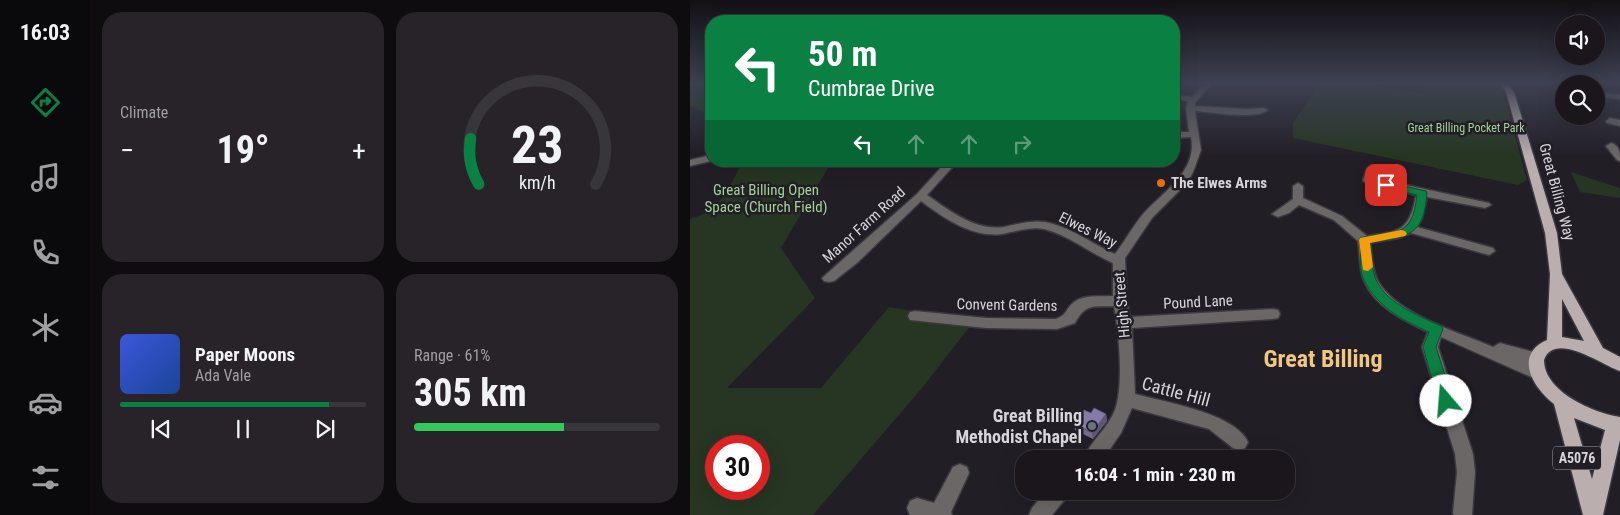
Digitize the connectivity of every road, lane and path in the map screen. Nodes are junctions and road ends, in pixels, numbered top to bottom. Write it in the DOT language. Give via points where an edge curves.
graph roads {
  1 [pos="1192,107"];
  2 [pos="1212,107"];
  3 [pos="1517,107"];
  4 [pos="1264,110"];
  5 [pos="1610,121"];
  6 [pos="1620,123"];
  7 [pos="1194,134"];
  8 [pos="1180,135"];
  9 [pos="1610,146"];
  10 [pos="1620,157"];
  11 [pos="705,159"];
  12 [pos="690,163"];
  13 [pos="948,167"];
  14 [pos="1372,168"];
  15 [pos="1298,186"];
  16 [pos="1422,193"];
  17 [pos="921,196"];
  18 [pos="1298,200"];
  19 [pos="1485,205"];
  20 [pos="1278,214"];
  21 [pos="1410,229"];
  22 [pos="1364,240"];
  23 [pos="1489,251"];
  24 [pos="1119,261"];
  25 [pos="1556,274"];
  26 [pos="829,278"];
  27 [pos="1120,301"];
  28 [pos="1273,314"];
  29 [pos="915,316"];
  30 [pos="1124,323"];
  31 [pos="1436,329"];
  32 [pos="1554,344"];
  33 [pos="1597,352"];
  34 [pos="1620,365"];
  35 [pos="1537,366"];
  36 [pos="1126,399"];
  37 [pos="1561,400"];
  38 [pos="1617,424"];
  39 [pos="1239,442"];
  40 [pos="1098,450"];
  41 [pos="960,473"];
  42 [pos="1052,500"];
  43 [pos="917,508"];
  44 [pos="1463,513"];
  45 [pos="940,514"];
  46 [pos="1039,515"];
  47 [pos="1593,515"];
  1 -- 7 [label="street, High Street"];
  2 -- 4 [label="street" via="1246,112"];
  3 -- 25 [label="main road, Great Billing Way" via="1551,233"];
  5 -- 6 [label="street"];
  7 -- 8 [label="street"];
  7 -- 24 [label="street, High Street" via="1196,150 1183,181 1148,216 1126,245"];
  9 -- 10 [label="street"];
  11 -- 12 [label="street"];
  13 -- 17 [label="street"];
  14 -- 16 [label="street" via="1368,180"];
  15 -- 18 [label="street"];
  16 -- 19 [label="street"];
  16 -- 21 [label="street" via="1418,220"];
  17 -- 24 [label="street, Elwes Way" via="957,219 983,230 1044,226 1079,239"];
  17 -- 26 [label="street, Manor Farm Road" via="850,263"];
  18 -- 20 [label="street"];
  18 -- 22 [label="street" via="1338,218"];
  21 -- 22 [label="street"];
  21 -- 23 [label="street"];
  22 -- 31 [label="street" via="1368,274 1379,293 1402,313"];
  24 -- 27 [label="street, High Street"];
  25 -- 32 [label="main road, Great Billing Way"];
  25 -- 33 [label="main road, Great Billing Way"];
  27 -- 29 [label="street, Convent Gardens" via="1083,303 1070,319 1058,324 986,323"];
  27 -- 30 [label="street, High Street"];
  28 -- 30 [label="street, Pound Lane"];
  30 -- 36 [label="street, High Street"];
  31 -- 35 [label="street"];
  31 -- 44 [label="street" via="1430,347 1464,454"];
  32 -- 33 [label="main road"];
  32 -- 35 [label="main road" via="1539,352"];
  33 -- 34 [label="main road"];
  35 -- 37 [label="main road" via="1547,386"];
  36 -- 39 [label="street, Cattle Hill" via="1214,423"];
  36 -- 40 [label="street, High Street" via="1115,427"];
  37 -- 38 [label="main road" via="1590,417"];
  37 -- 47 [label="main road, A5076"];
  38 -- 47 [label="main road, A5076"];
  41 -- 45 [label="street"];
  42 -- 46 [label="street"];
  43 -- 45 [label="street"];
}
